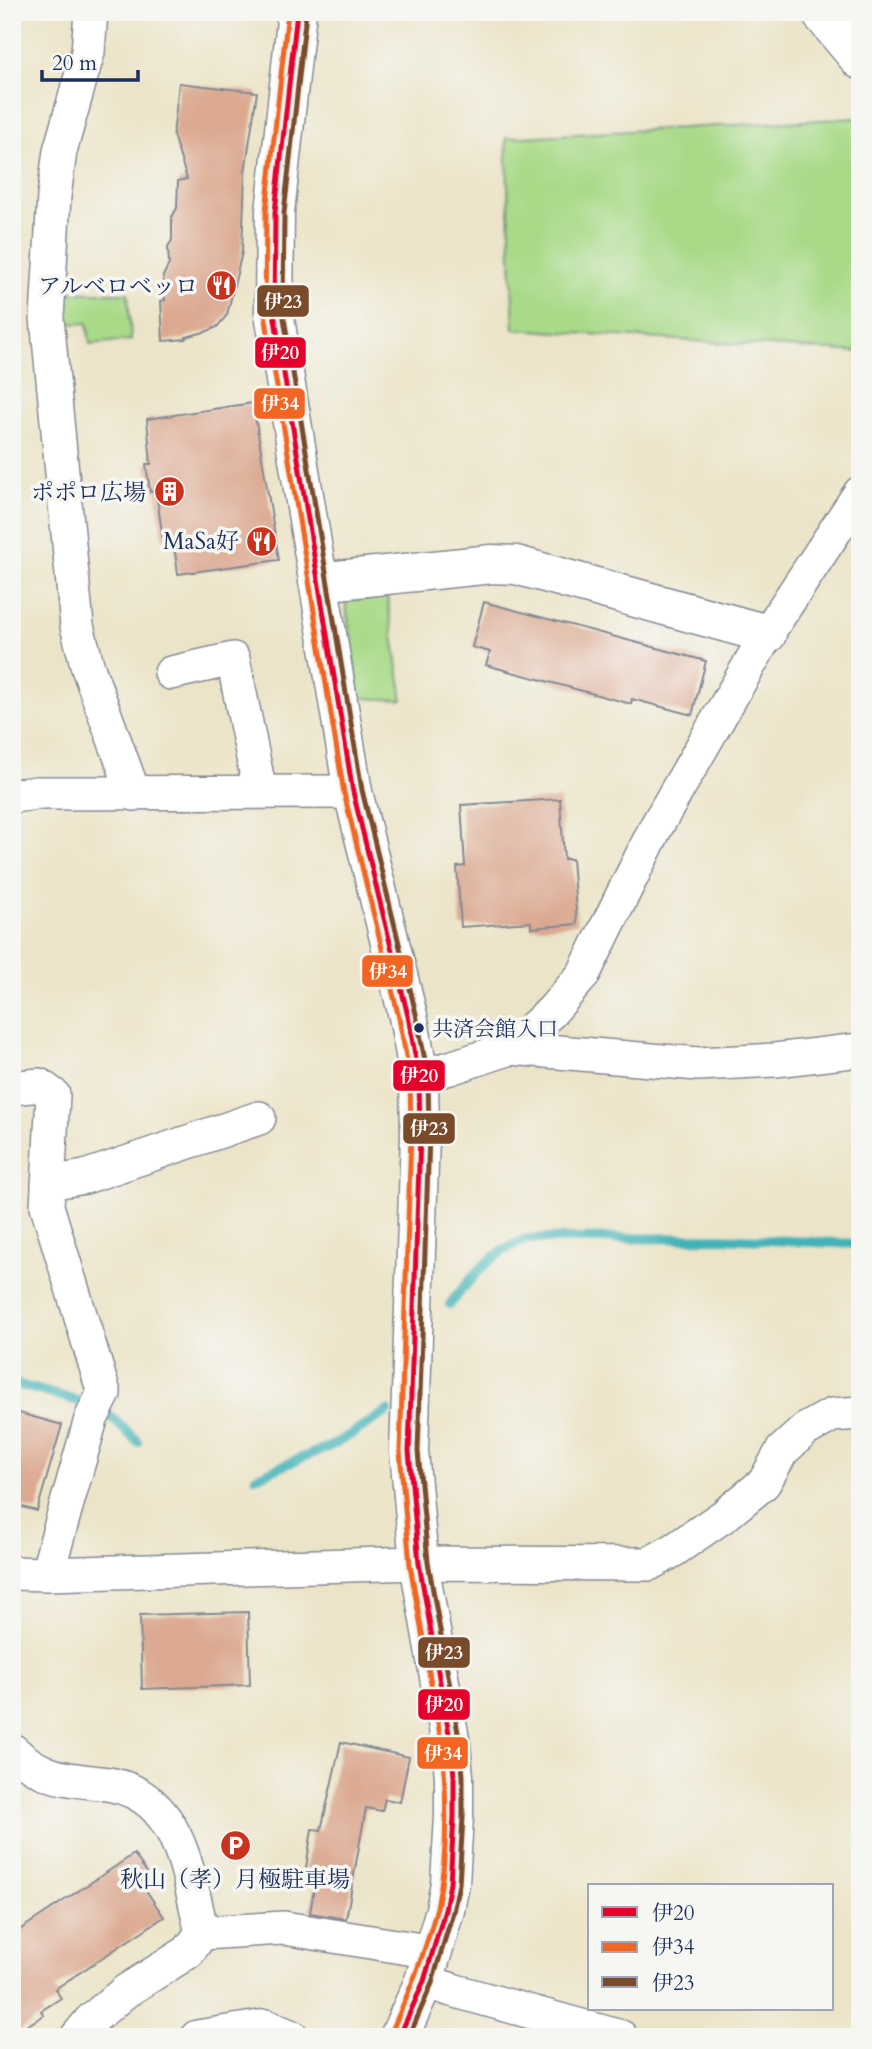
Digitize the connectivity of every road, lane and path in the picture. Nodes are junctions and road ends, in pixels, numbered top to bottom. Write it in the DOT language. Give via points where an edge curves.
graph roads {
  1 [pos="91,12"];
  2 [pos="297,12"];
  3 [pos="820,12"];
  4 [pos="860,60"];
  5 [pos="860,493"];
  6 [pos="318,582"];
  7 [pos="767,634"];
  8 [pos="171,673"];
  9 [pos="260,792"];
  10 [pos="353,792"];
  11 [pos="134,794"];
  12 [pos="12,796"];
  13 [pos="511,1048"];
  14 [pos="860,1050"];
  15 [pos="419,1076"];
  16 [pos="12,1088"];
  17 [pos="259,1118"];
  18 [pos="48,1183"];
  19 [pos="860,1413"];
  20 [pos="419,1563"];
  21 [pos="12,1573"];
  22 [pos="47,1574"];
  23 [pos="12,1750"];
  24 [pos="202,1933"];
  25 [pos="428,1967"];
  26 [pos="208,2028"];
  27 [pos="77,2037"];
  28 [pos="292,2037"];
  29 [pos="399,2037"];
  30 [pos="621,2037"];
  1 -- 11 [label="street" via="88,52 60,150 47,318 77,626"];
  2 -- 6 [label="street" via="275,212 274,313"];
  3 -- 4 [label="street"];
  5 -- 7 [label="street"];
  6 -- 7 [label="street" via="516,565"];
  6 -- 10 [label="street"];
  7 -- 13 [label="street" via="656,827 583,975"];
  8 -- 9 [label="street" via="233,659"];
  9 -- 10 [label="street"];
  9 -- 11 [label="street"];
  10 -- 15 [label="street"];
  11 -- 12 [label="street"];
  13 -- 14 [label="street" via="698,1064"];
  13 -- 15 [label="street"];
  15 -- 20 [label="street" via="409,1451"];
  16 -- 18 [label="street" via="39,1085 53,1096"];
  17 -- 18 [label="street" via="204,1124 85,1177"];
  18 -- 22 [label="street" via="47,1206 104,1393 91,1419"];
  19 -- 20 [label="street" via="831,1415 804,1430 782,1451 764,1483 649,1564"];
  20 -- 22 [label="street"];
  20 -- 25 [label="street" via="454,1776 450,1883"];
  21 -- 22 [label="street"];
  23 -- 24 [label="street" via="36,1770 64,1780 111,1784 149,1801 182,1848"];
  24 -- 25 [label="street" via="284,1928"];
  24 -- 27 [label="street" via="188,1952 126,1991"];
  25 -- 29 [label="street"];
  25 -- 30 [label="street" via="452,1990"];
  26 -- 28 [label="street" via="266,2025"];
}
